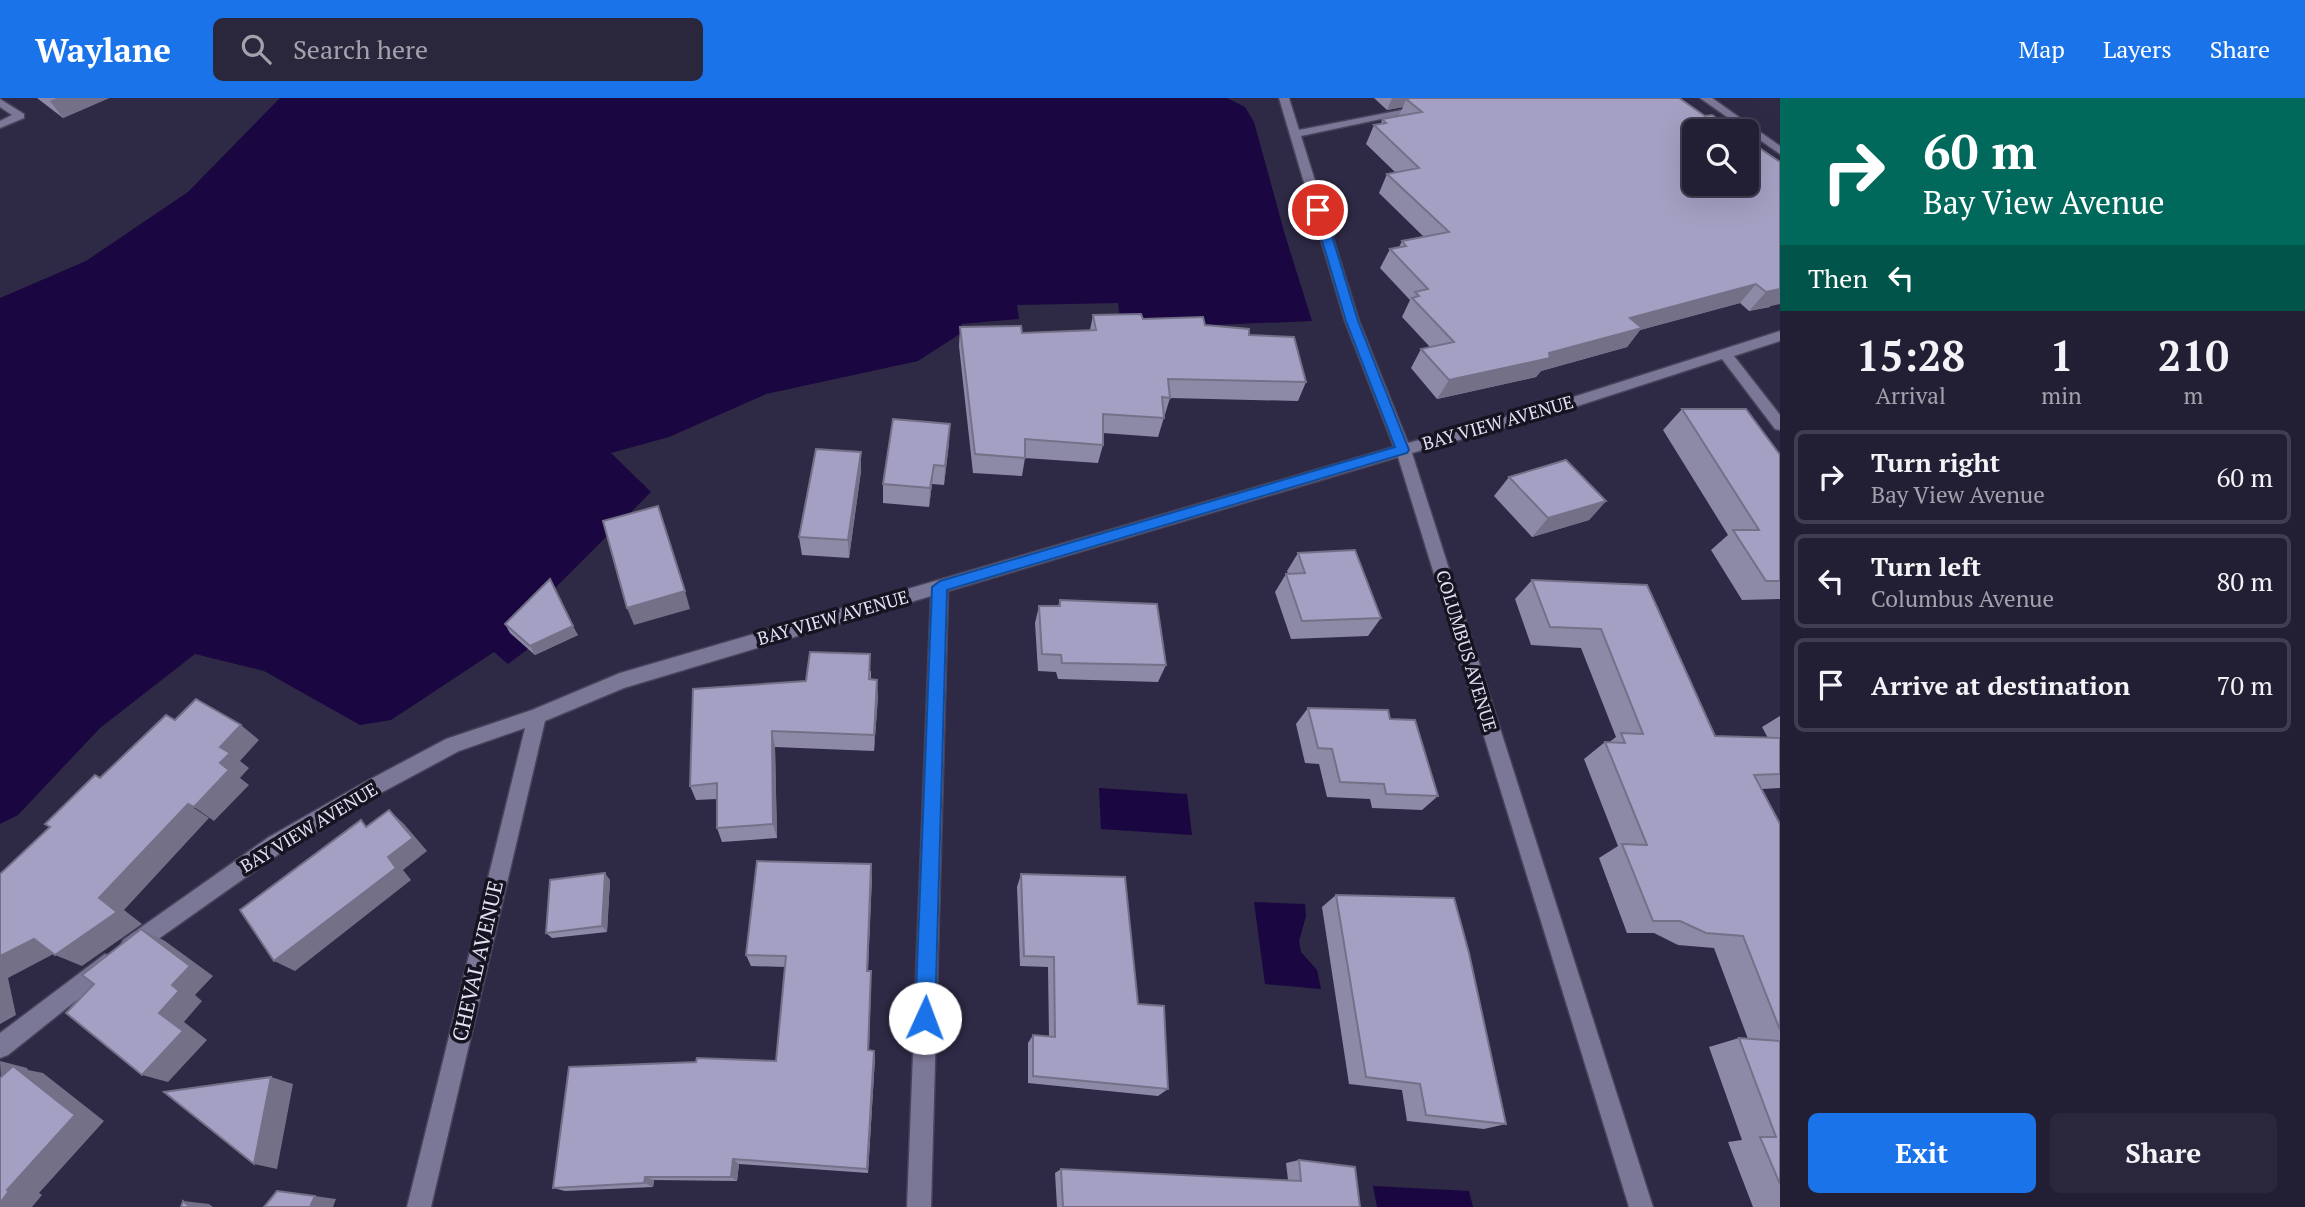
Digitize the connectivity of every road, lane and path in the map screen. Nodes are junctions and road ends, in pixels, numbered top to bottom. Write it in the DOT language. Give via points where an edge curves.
graph roads {
  1 [pos="1284,98"];
  2 [pos="1705,98"];
  3 [pos="0,102"];
  4 [pos="1428,107"];
  5 [pos="0,125"];
  6 [pos="1295,134"];
  7 [pos="1780,151"];
  8 [pos="1780,336"];
  9 [pos="1725,354"];
  10 [pos="1780,425"];
  11 [pos="1402,450"];
  12 [pos="940,587"];
  13 [pos="537,716"];
  14 [pos="0,1047"];
  15 [pos="419,1207"];
  16 [pos="919,1207"];
  17 [pos="1641,1207"];
  1 -- 6 [label="street, COLUMBUS AVENUE"];
  2 -- 7 [label="street"];
  3 -- 5 [label="street" via="19,116"];
  4 -- 6 [label="street"];
  6 -- 11 [label="street, COLUMBUS AVENUE" via="1352,321"];
  8 -- 9 [label="street, BAY VIEW AVENUE"];
  9 -- 10 [label="street"];
  9 -- 11 [label="street, BAY VIEW AVENUE"];
  11 -- 12 [label="street, BAY VIEW AVENUE"];
  11 -- 17 [label="street, COLUMBUS AVENUE"];
  12 -- 13 [label="street, BAY VIEW AVENUE" via="620,681"];
  12 -- 16 [label="street"];
  13 -- 14 [label="street, BAY VIEW AVENUE" via="453,745 276,844 100,969"];
  13 -- 15 [label="street, CHEVAL AVENUE"];
}
